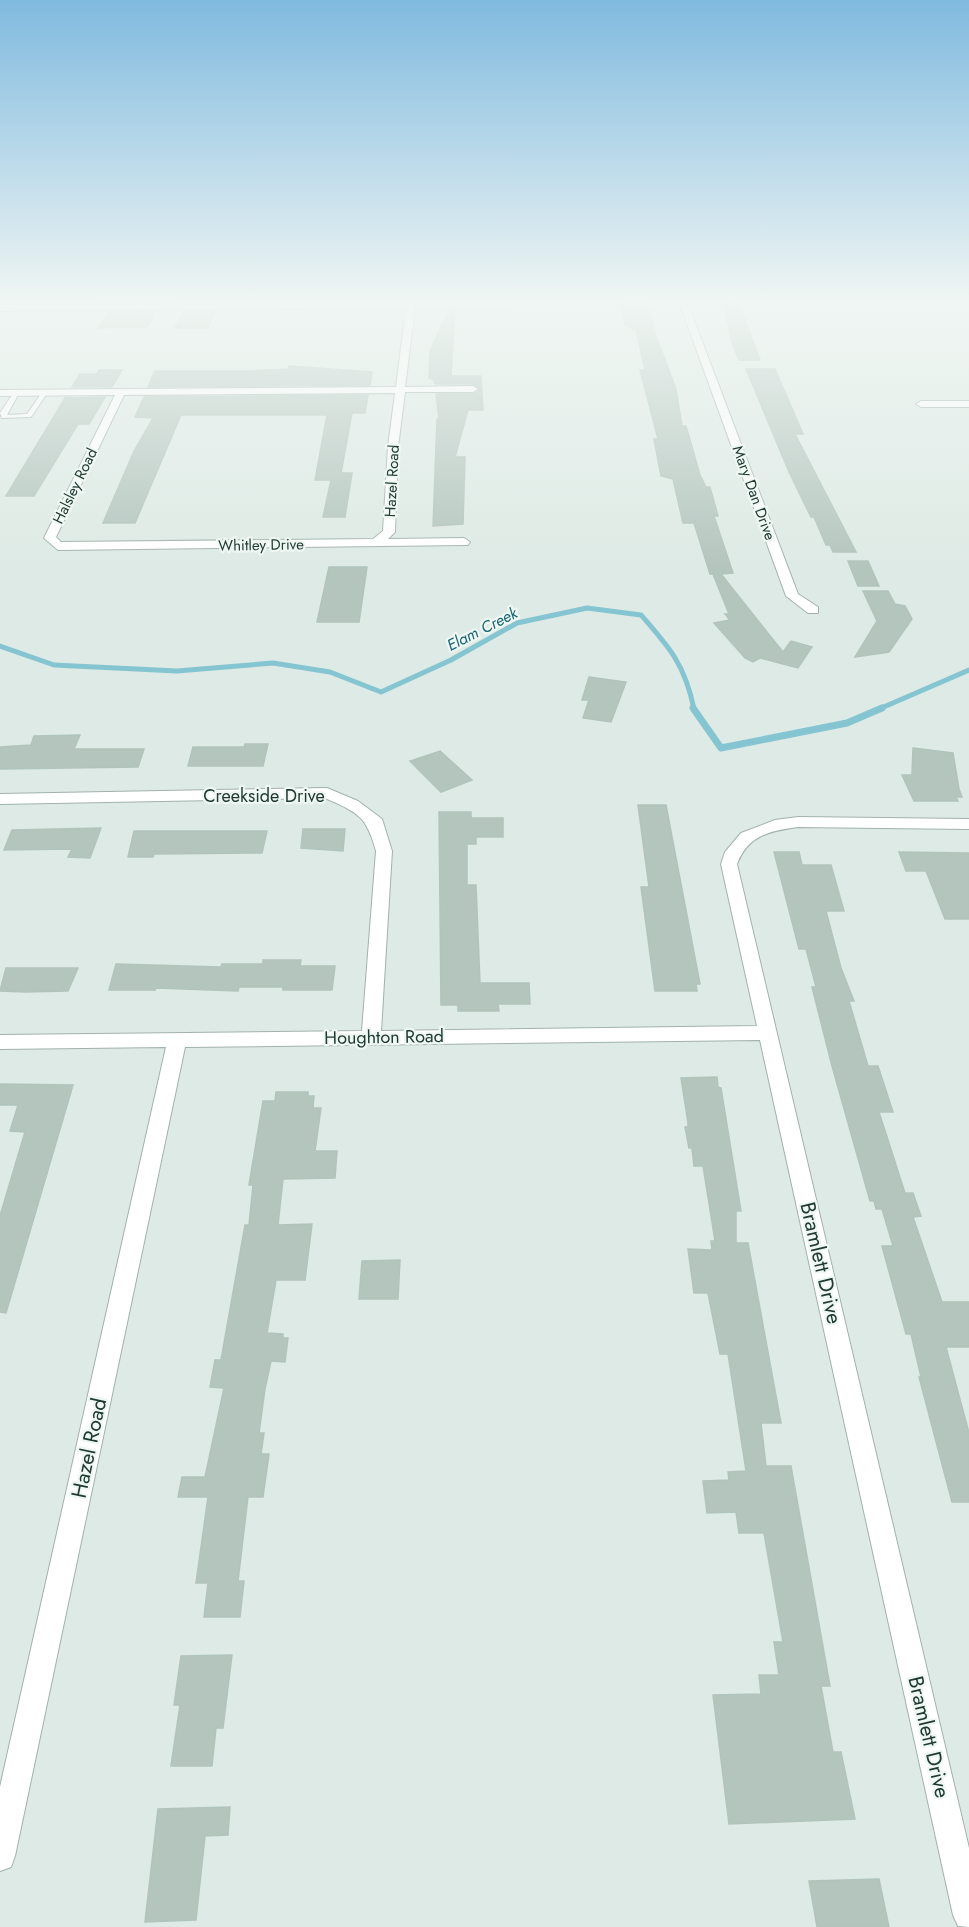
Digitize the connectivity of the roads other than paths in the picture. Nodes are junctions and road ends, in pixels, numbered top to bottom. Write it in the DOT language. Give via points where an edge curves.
graph roads {
  1 [pos="472,389"];
  2 [pos="715,389"];
  3 [pos="400,390"];
  4 [pos="45,392"];
  5 [pos="121,392"];
  6 [pos="0,393"];
  7 [pos="16,393"];
  8 [pos="921,404"];
  9 [pos="969,404"];
  10 [pos="464,542"];
  11 [pos="376,543"];
  12 [pos="58,546"];
  13 [pos="813,610"];
  14 [pos="0,799"];
  15 [pos="969,824"];
  16 [pos="769,1033"];
  17 [pos="371,1037"];
  18 [pos="177,1039"];
  19 [pos="0,1042"];
  20 [pos="0,1856"];
  21 [pos="969,1915"];
  1 -- 3 [label="street"];
  2 -- 13 [label="street, Mary Dan Drive" via="792,596"];
  3 -- 5 [label="street"];
  3 -- 11 [label="street, Hazel Road" via="389,532"];
  4 -- 5 [label="street"];
  4 -- 7 [label="street"];
  4 -- 7 [label="lane" via="29,416 4,417"];
  5 -- 12 [label="street, Halsley Road" via="50,538"];
  6 -- 7 [label="street"];
  8 -- 9 [label="street"];
  10 -- 11 [label="street, Whitley Drive"];
  11 -- 12 [label="street, Whitley Drive"];
  14 -- 17 [label="street, Creekside Drive" via="327,794 352,804 376,822 384,851"];
  15 -- 16 [label="street, Bramlett Drive" via="798,822 749,834 733,848 729,864"];
  16 -- 17 [label="street, Houghton Road"];
  16 -- 21 [label="street, Bramlett Drive"];
  17 -- 18 [label="street, Houghton Road"];
  18 -- 19 [label="street, Houghton Road"];
  18 -- 20 [label="street, Hazel Road"];
}
